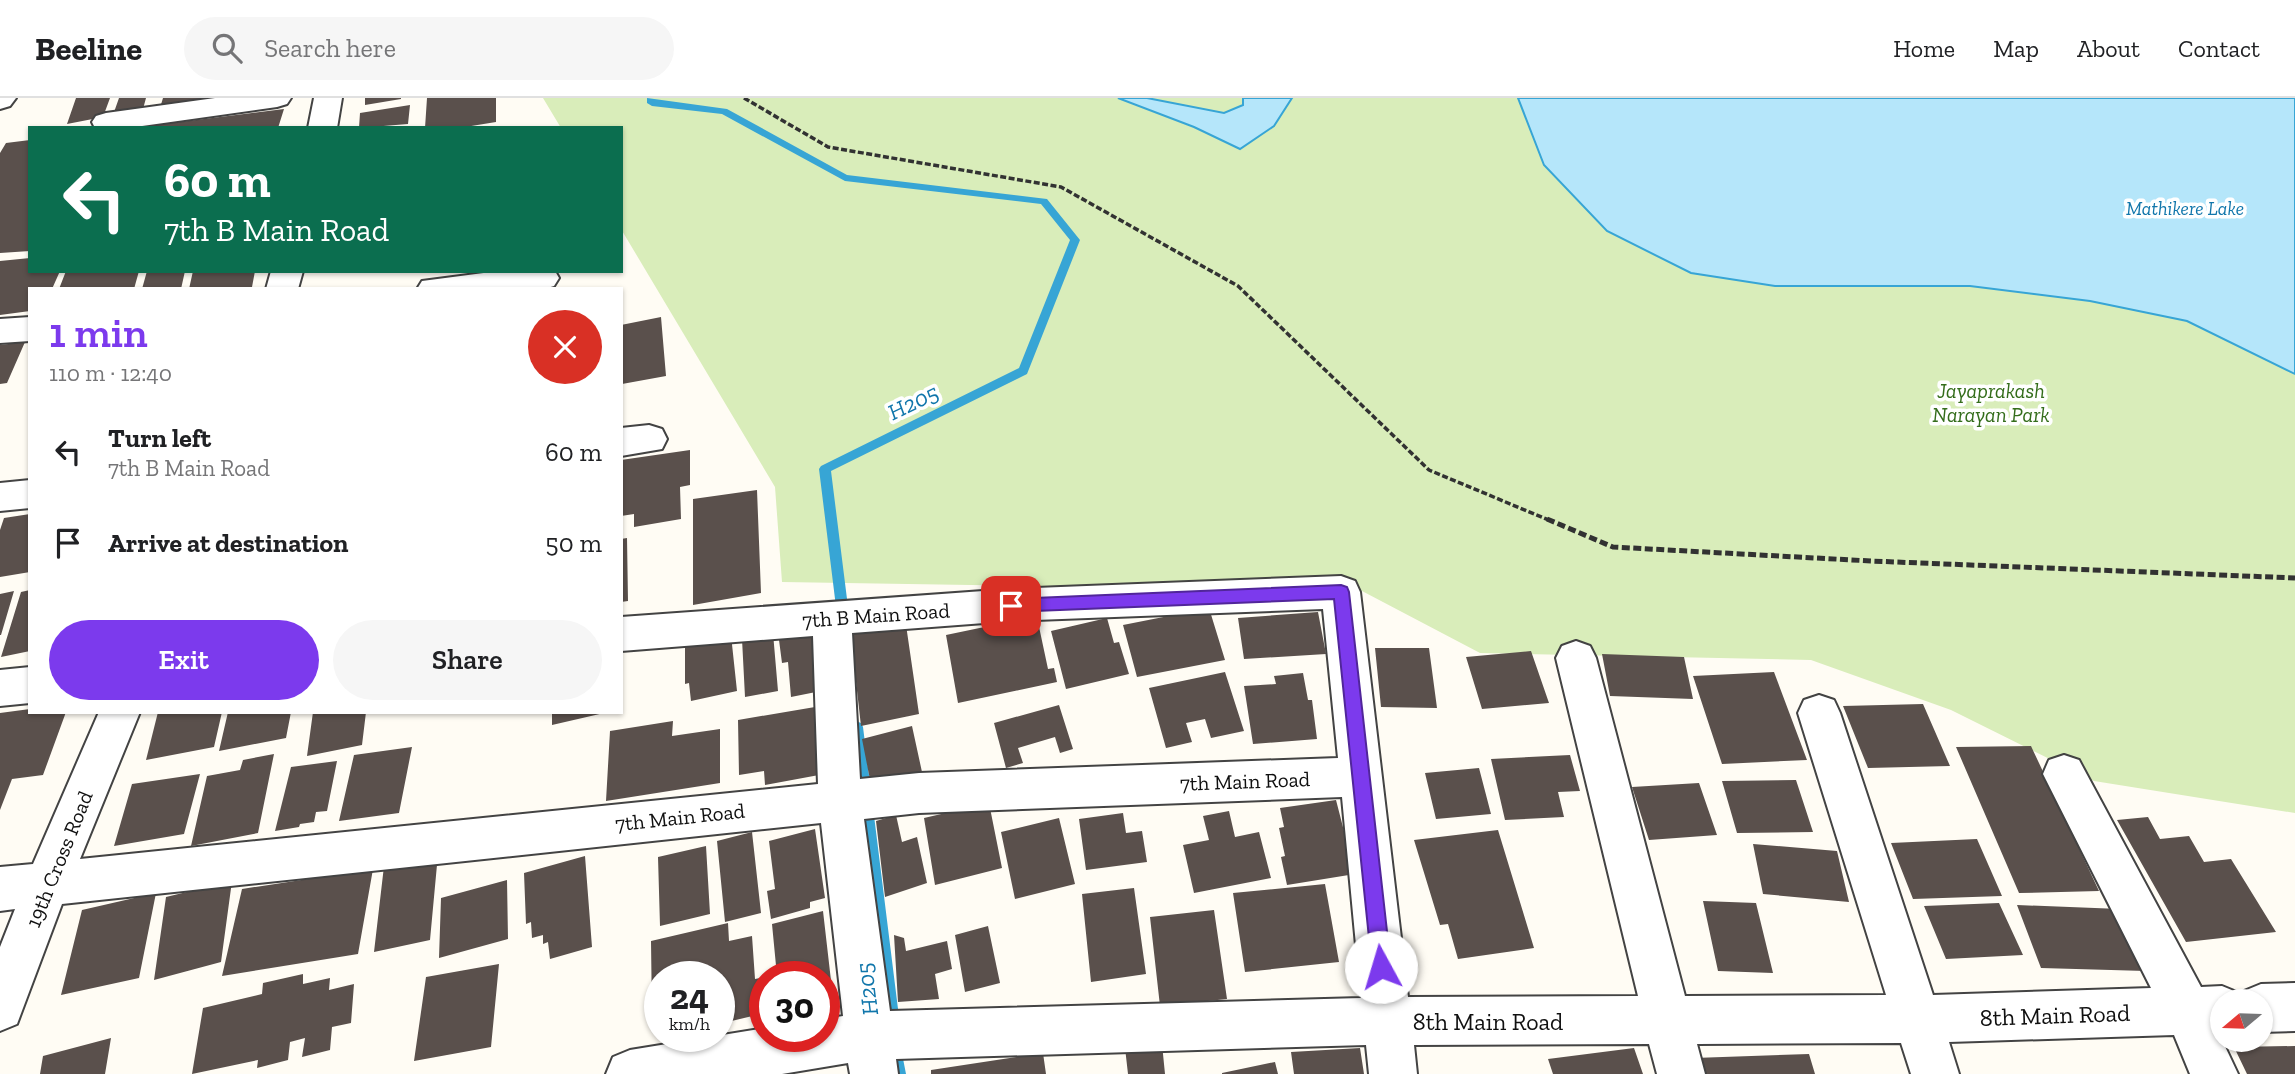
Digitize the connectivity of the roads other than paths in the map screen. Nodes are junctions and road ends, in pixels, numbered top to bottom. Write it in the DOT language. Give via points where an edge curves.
graph roads {
  1 [pos="277,98"];
  2 [pos="328,98"];
  3 [pos="106,122"];
  4 [pos="322,126"];
  5 [pos="543,278"];
  6 [pos="453,287"];
  7 [pos="28,329"];
  8 [pos="0,331"];
  9 [pos="28,494"];
  10 [pos="0,496"];
  11 [pos="841,617"];
  12 [pos="623,634"];
  13 [pos="1576,658"];
  14 [pos="28,685"];
  15 [pos="0,688"];
  16 [pos="1819,713"];
  17 [pos="119,714"];
  18 [pos="2064,774"];
  19 [pos="1361,777"];
  20 [pos="856,799"];
  21 [pos="47,884"];
  22 [pos="0,889"];
  23 [pos="0,1007"];
  24 [pos="2295,1007"];
  25 [pos="2273,1008"];
  26 [pos="2205,1010"];
  27 [pos="1916,1019"];
  28 [pos="1387,1021"];
  29 [pos="1668,1022"];
  30 [pos="886,1045"];
  31 [pos="630,1074"];
  32 [pos="1393,1074"];
  33 [pos="1681,1074"];
  34 [pos="1935,1074"];
  35 [pos="2214,1074"];
  1 -- 3 [label="street"];
  2 -- 4 [label="street"];
  5 -- 6 [label="street"];
  7 -- 8 [label="street"];
  9 -- 10 [label="street"];
  11 -- 12 [label="street, 7th B Main Road"];
  11 -- 19 [label="street, 7th B Main Road" via="1341,592"];
  11 -- 20 [label="street"];
  13 -- 29 [label="street"];
  14 -- 15 [label="street"];
  16 -- 27 [label="street"];
  17 -- 21 [label="street, 19th Cross Road"];
  18 -- 26 [label="street"];
  19 -- 20 [label="street, 7th Main Road"];
  19 -- 28 [label="street"];
  20 -- 21 [label="street, 7th Main Road"];
  20 -- 30 [label="street"];
  21 -- 22 [label="street, 7th Main Road"];
  21 -- 23 [label="street, 19th Cross Road"];
  24 -- 25 [label="street"];
  26 -- 27 [label="street, 8th Main Road"];
  26 -- 35 [label="street"];
  27 -- 29 [label="street, 8th Main Road"];
  27 -- 34 [label="street"];
  28 -- 29 [label="street, 8th Main Road"];
  28 -- 30 [label="street, 8th Main Road"];
  28 -- 32 [label="street"];
  29 -- 33 [label="street"];
  30 -- 31 [label="street, 8th Main Road"];
}
